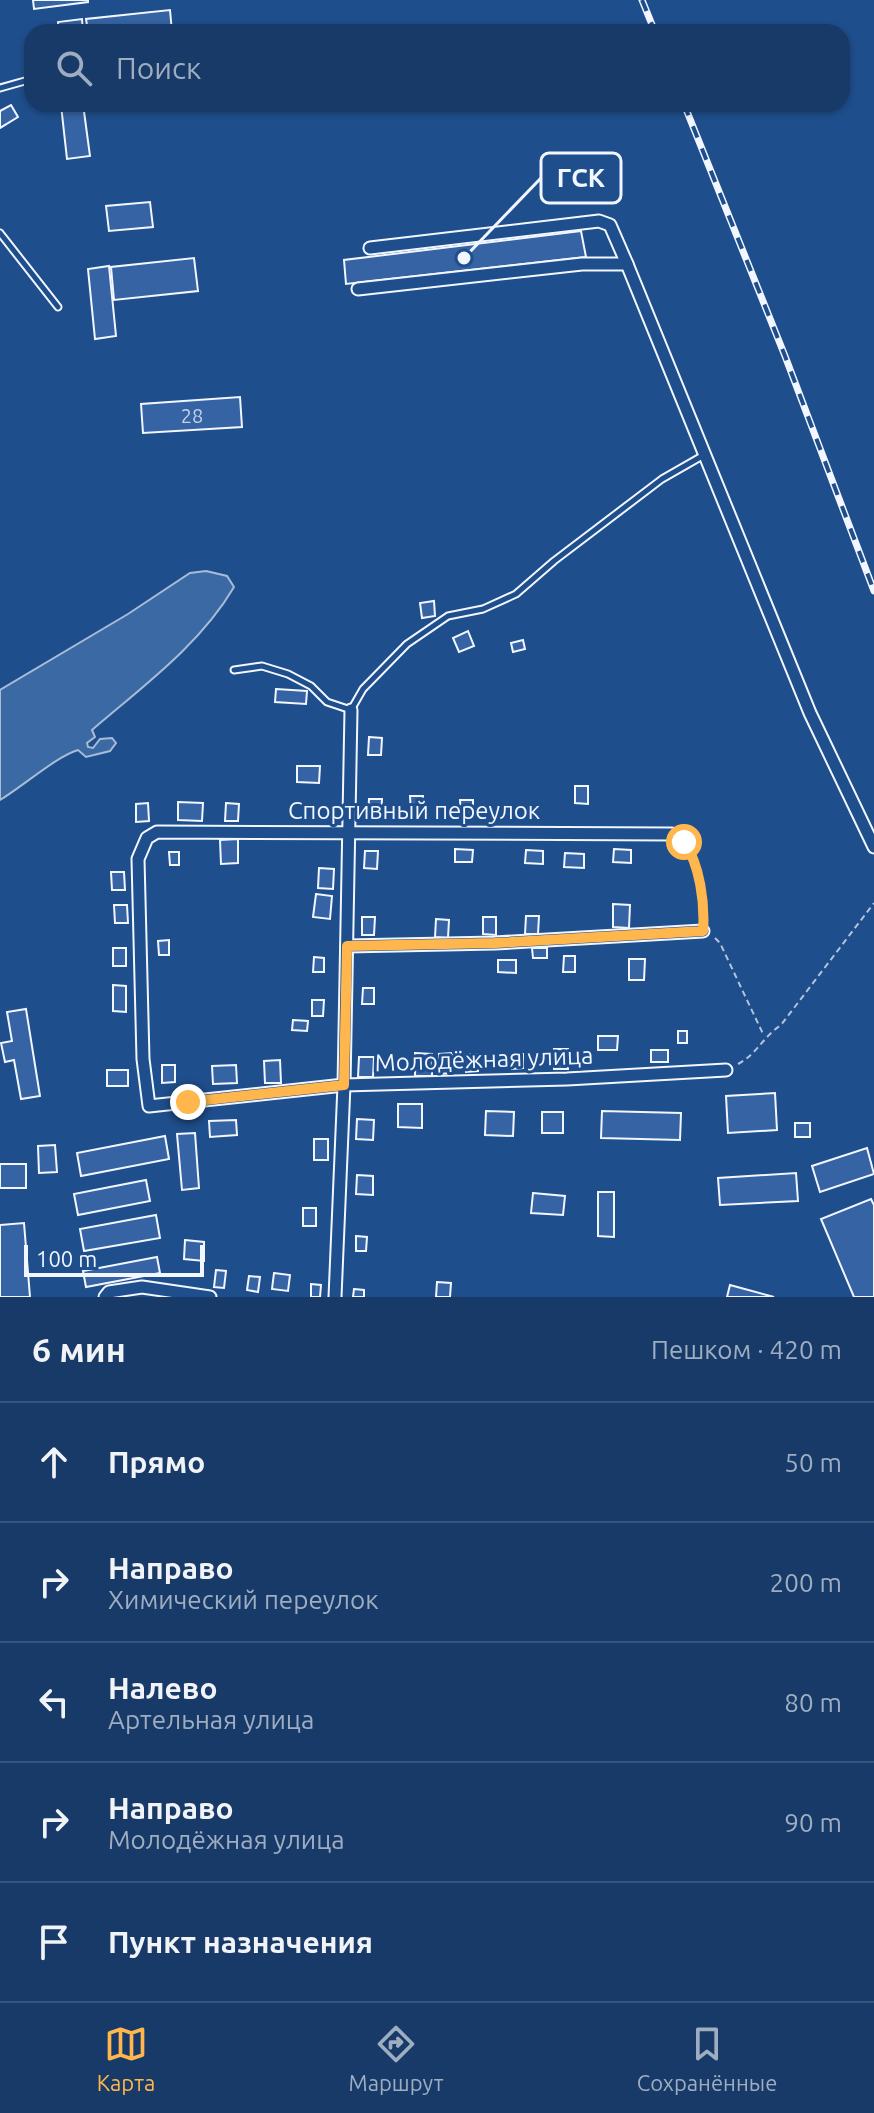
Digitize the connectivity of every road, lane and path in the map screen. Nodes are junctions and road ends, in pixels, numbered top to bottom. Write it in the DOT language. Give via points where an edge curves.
graph roads {
  1 [pos="24,81"];
  2 [pos="0,88"];
  3 [pos="0,233"];
  4 [pos="370,248"];
  5 [pos="627,264"];
  6 [pos="358,289"];
  7 [pos="58,307"];
  8 [pos="704,455"];
  9 [pos="234,670"];
  10 [pos="351,710"];
  11 [pos="349,831"];
  12 [pos="672,834"];
  13 [pos="874,847"];
  14 [pos="874,903"];
  15 [pos="703,931"];
  16 [pos="347,946"];
  17 [pos="764,1036"];
  18 [pos="726,1070"];
  19 [pos="344,1085"];
  20 [pos="149,1106"];
  21 [pos="105,1297"];
  22 [pos="210,1297"];
  23 [pos="335,1297"];
  1 -- 2 [label="lane"];
  3 -- 7 [label="lane"];
  4 -- 5 [label="street" via="599,221 610,225"];
  5 -- 6 [label="street" via="582,264"];
  5 -- 8 [label="street"];
  8 -- 10 [label="lane" via="662,479 516,594 483,609 448,616 407,644 363,689"];
  8 -- 13 [label="street" via="810,713"];
  9 -- 10 [label="lane" via="262,666 288,674 327,702"];
  10 -- 11 [label="street"];
  11 -- 12 [label="street, Спортивный переулок"];
  11 -- 16 [label="street"];
  11 -- 20 [label="street, Спортивный переулок" via="157,832 147,838 138,859"];
  12 -- 15 [label="path" via="693,854"];
  14 -- 17 [label="path" via="781,1025"];
  15 -- 16 [label="street"];
  15 -- 17 [label="path" via="720,943"];
  16 -- 19 [label="street"];
  17 -- 18 [label="path" via="755,1055"];
  18 -- 19 [label="street, Молодёжная улица"];
  19 -- 20 [label="street, Молодёжная улица"];
  19 -- 23 [label="street"];
  21 -- 22 [label="street" via="142,1287"];
}
